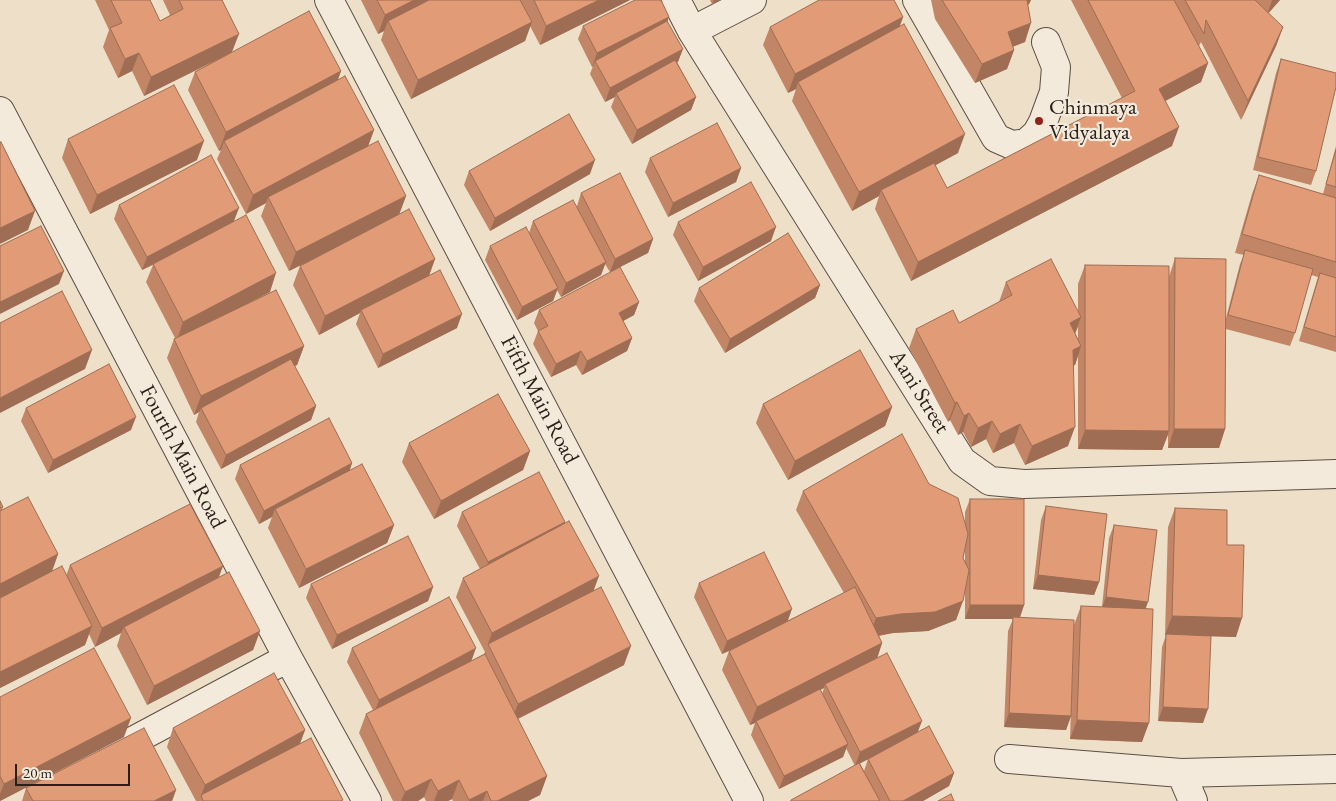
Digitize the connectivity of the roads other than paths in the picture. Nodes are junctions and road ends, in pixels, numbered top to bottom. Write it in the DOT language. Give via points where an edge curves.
graph roads {
  1 [pos="330,0"];
  2 [pos="676,0"];
  3 [pos="752,0"];
  4 [pos="917,0"];
  5 [pos="692,31"];
  6 [pos="1046,42"];
  7 [pos="0,111"];
  8 [pos="1336,474"];
  9 [pos="288,658"];
  10 [pos="1009,759"];
  11 [pos="90,764"];
  12 [pos="1336,769"];
  13 [pos="1181,773"];
  14 [pos="367,801"];
  15 [pos="749,801"];
  16 [pos="1193,801"];
  1 -- 15 [label="street, Fifth Main Road"];
  2 -- 5 [label="street, Aani Street"];
  3 -- 5 [label="street"];
  4 -- 6 [label="street" via="996,138 1012,145 1026,143 1037,133 1054,92 1056,67"];
  5 -- 8 [label="street, Aani Street" via="962,461 990,481 1024,484"];
  7 -- 9 [label="street, Fourth Main Road"];
  9 -- 11 [label="street"];
  9 -- 14 [label="street, Fourth Main Road"];
  10 -- 13 [label="street"];
  12 -- 13 [label="street"];
  13 -- 16 [label="street"];
}
